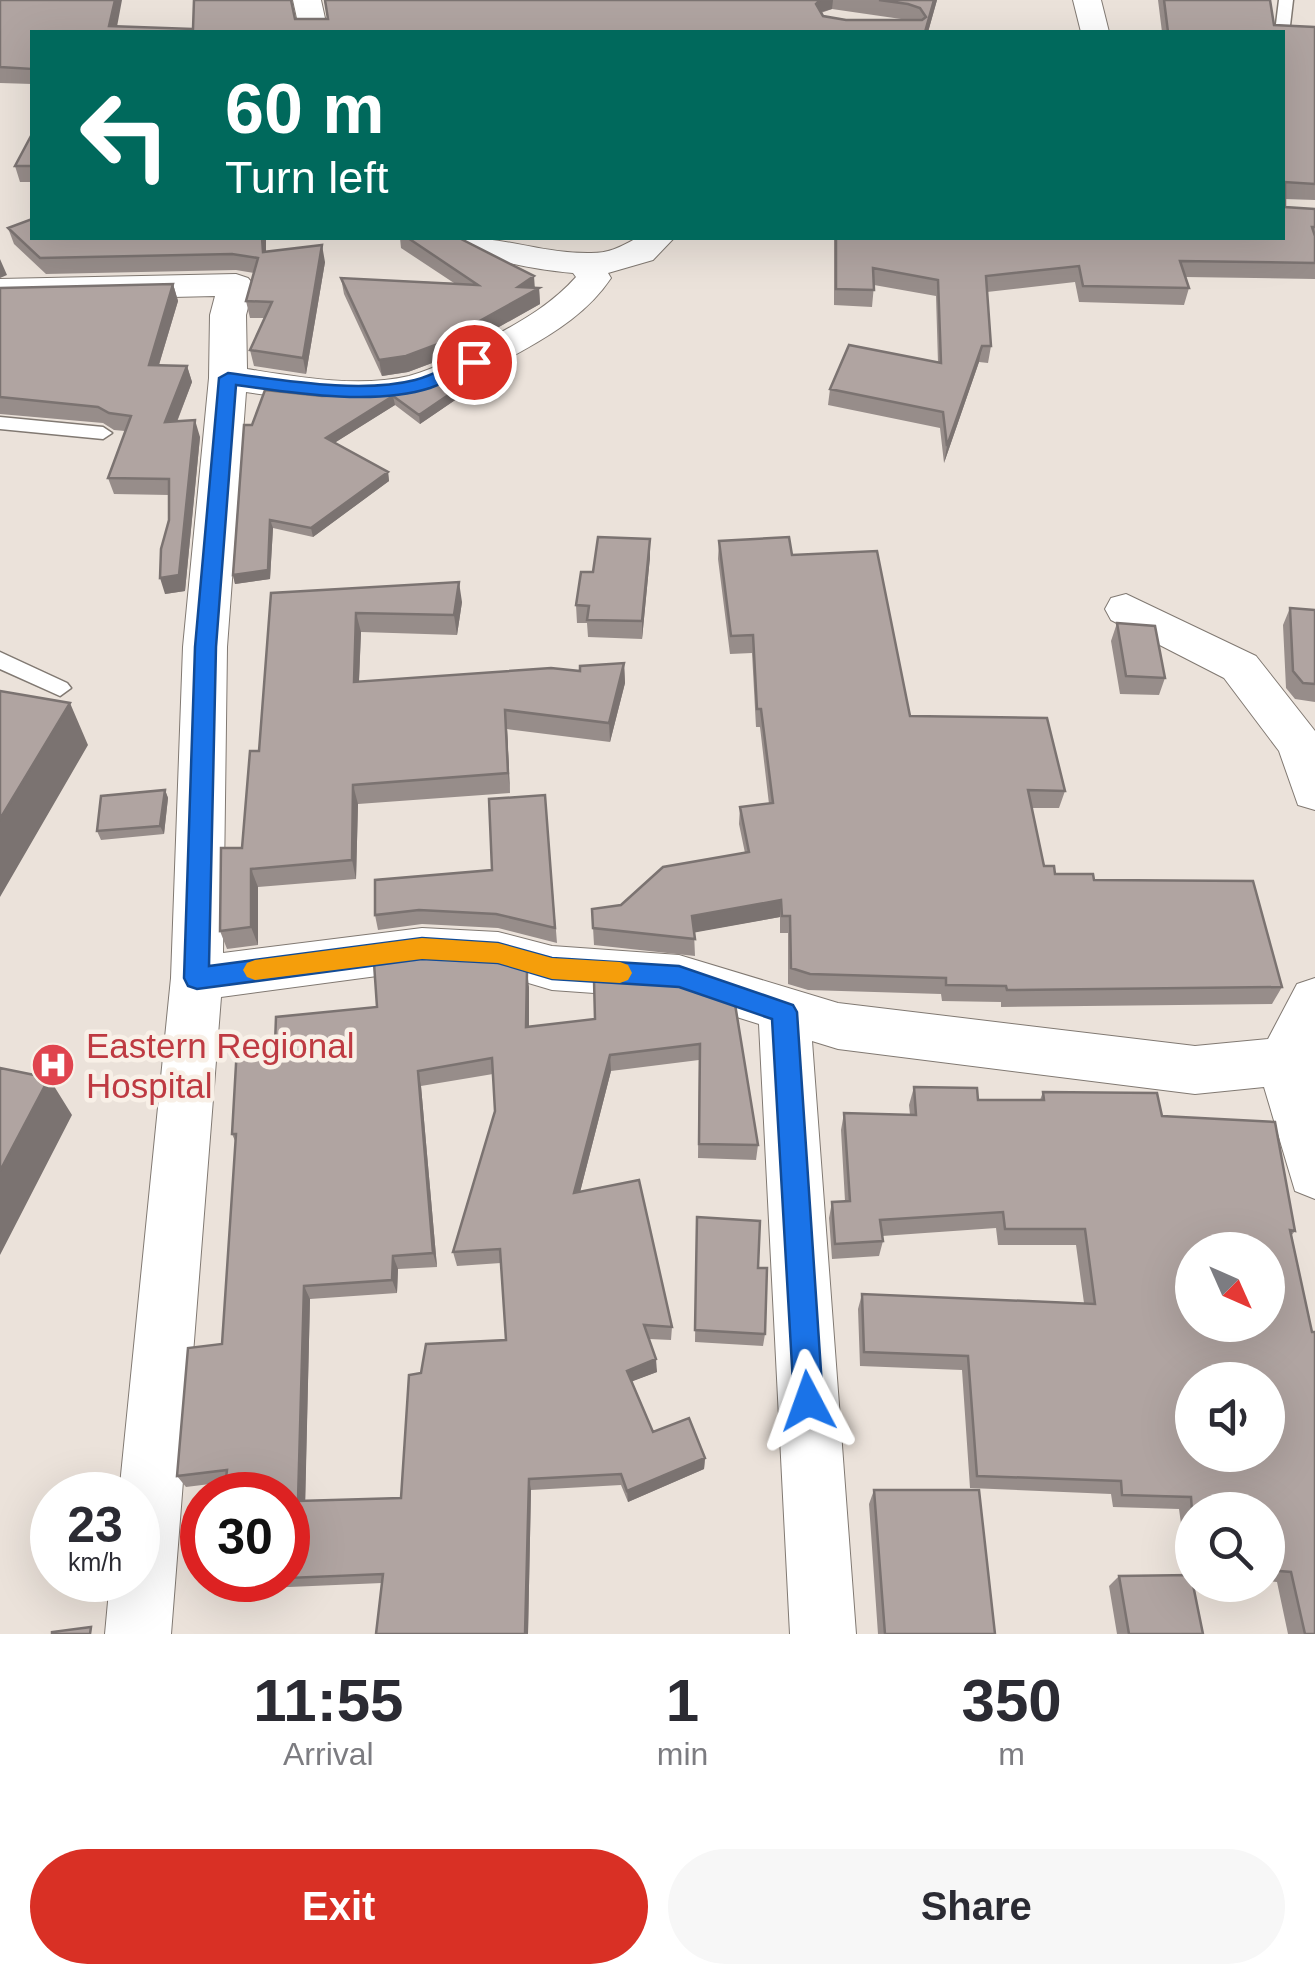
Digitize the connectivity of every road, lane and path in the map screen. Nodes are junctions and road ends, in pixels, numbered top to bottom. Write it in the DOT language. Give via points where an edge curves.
graph roads {
  1 [pos="308,0"];
  2 [pos="1086,0"];
  3 [pos="1286,0"];
  4 [pos="314,30"];
  5 [pos="1094,30"];
  6 [pos="1282,30"];
  7 [pos="476,240"];
  8 [pos="656,240"];
  9 [pos="586,267"];
  10 [pos="0,290"];
  11 [pos="228,378"];
  12 [pos="0,423"];
  13 [pos="103,433"];
  14 [pos="1126,609"];
  15 [pos="0,660"];
  16 [pos="60,688"];
  17 [pos="1315,792"];
  18 [pos="197,978"];
  19 [pos="1315,1000"];
  20 [pos="784,1012"];
  21 [pos="1300,1064"];
  22 [pos="1315,1173"];
  23 [pos="138,1634"];
  24 [pos="823,1634"];
  1 -- 4 [label="street"];
  2 -- 5 [label="street"];
  3 -- 6 [label="lane"];
  7 -- 9 [label="street"];
  8 -- 9 [label="street" via="636,257"];
  9 -- 11 [label="street" via="594,278 550,319 425,384 394,390 295,388"];
  10 -- 11 [label="street" via="236,285 228,315"];
  11 -- 18 [label="street" via="205,647"];
  12 -- 13 [label="lane"];
  14 -- 17 [label="street" via="1240,667 1300,745"];
  15 -- 16 [label="lane"];
  18 -- 20 [label="street" via="422,948 498,953 552,968 679,977"];
  18 -- 23 [label="street"];
  19 -- 21 [label="street"];
  20 -- 21 [label="street" via="838,1026 1196,1070"];
  20 -- 24 [label="street"];
  21 -- 22 [label="street"];
}
